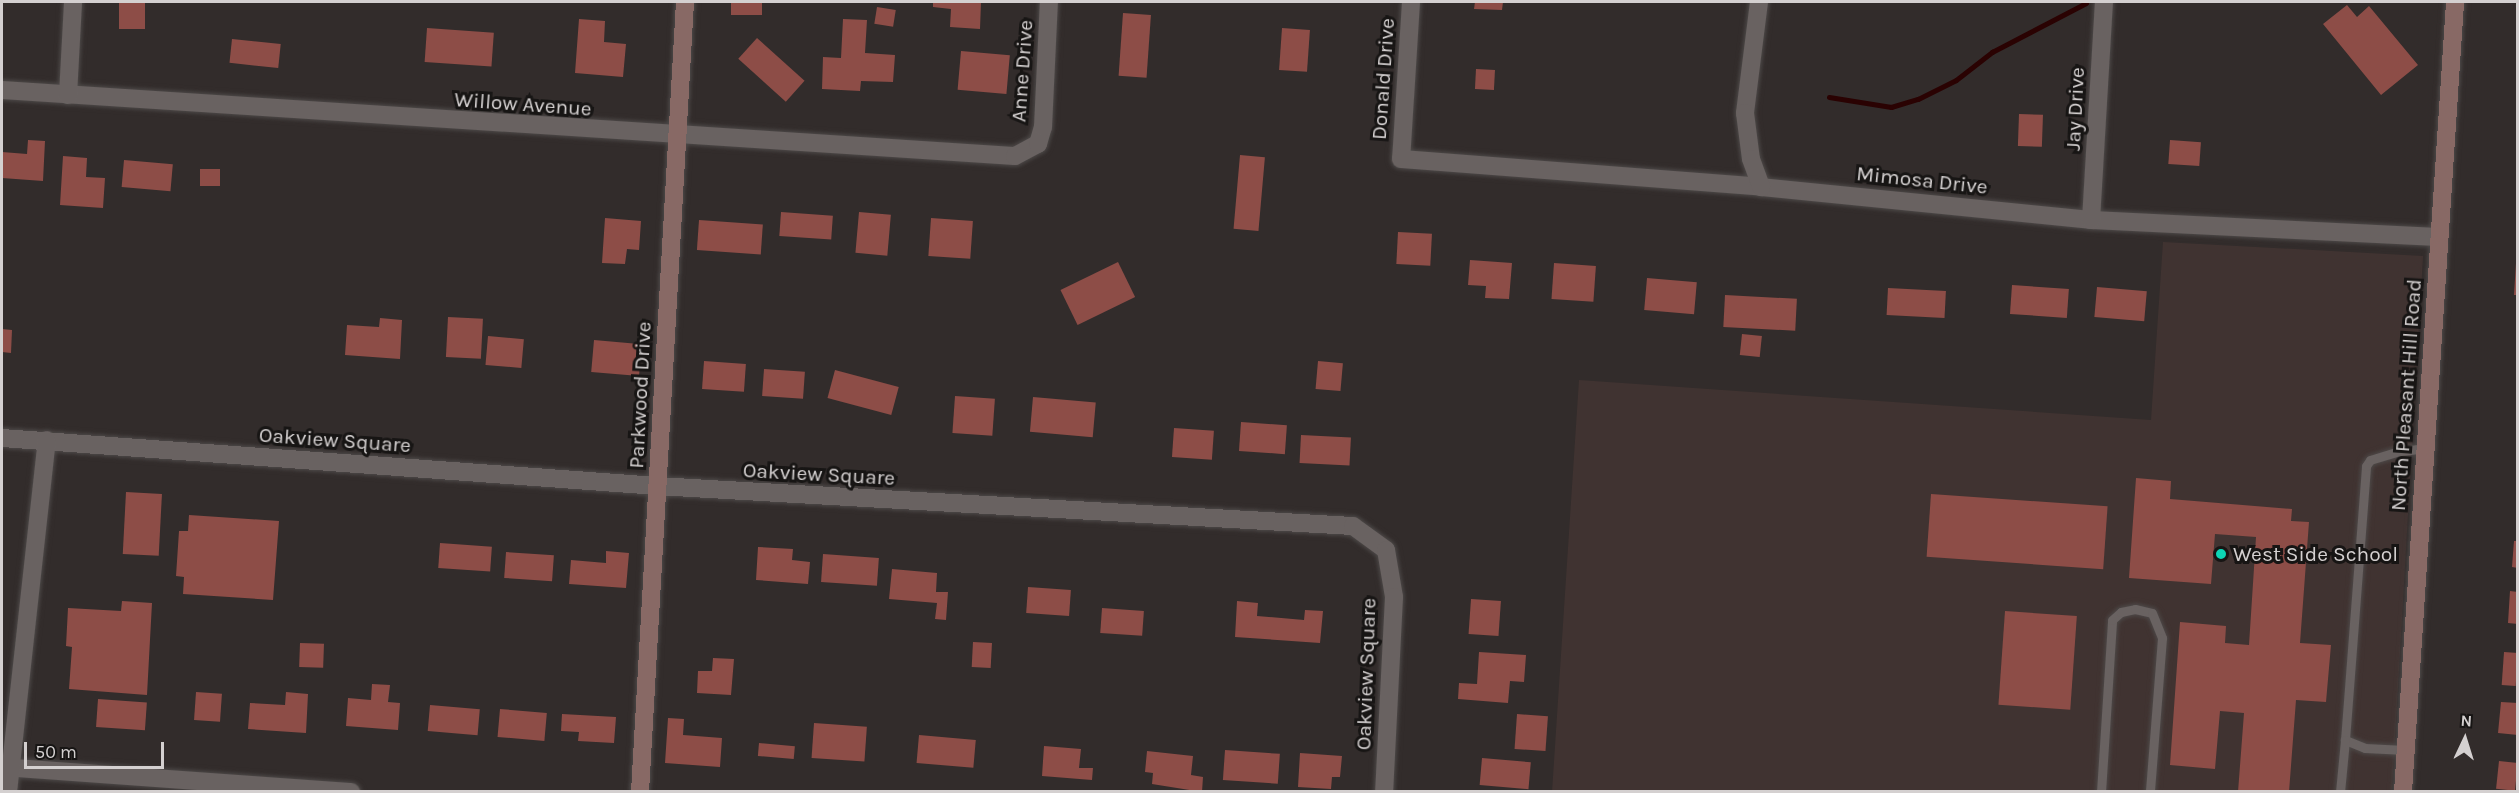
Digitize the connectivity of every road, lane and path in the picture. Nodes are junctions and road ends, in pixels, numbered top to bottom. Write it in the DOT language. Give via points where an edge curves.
graph roads {
  1 [pos="73,2"];
  2 [pos="685,2"];
  3 [pos="1049,2"];
  4 [pos="1411,2"];
  5 [pos="1759,2"];
  6 [pos="2104,2"];
  7 [pos="2455,2"];
  8 [pos="2,90"];
  9 [pos="68,94"];
  10 [pos="675,137"];
  11 [pos="1038,144"];
  12 [pos="1401,159"];
  13 [pos="1761,187"];
  14 [pos="2091,219"];
  15 [pos="2439,237"];
  16 [pos="2,438"];
  17 [pos="46,440"];
  18 [pos="2425,448"];
  19 [pos="657,486"];
  20 [pos="2345,740"];
  21 [pos="2406,750"];
  22 [pos="6,767"];
  23 [pos="8,792"];
  24 [pos="351,792"];
  25 [pos="639,792"];
  26 [pos="1384,792"];
  27 [pos="2101,792"];
  28 [pos="2150,792"];
  29 [pos="2340,792"];
  30 [pos="2403,792"];
  1 -- 9 [label="street"];
  2 -- 10 [label="street, Parkwood Drive"];
  3 -- 11 [label="street, Anne Drive" via="1043,127"];
  4 -- 12 [label="street, Donald Drive"];
  5 -- 13 [label="street" via="1745,113 1751,159"];
  6 -- 14 [label="street, Jay Drive"];
  7 -- 15 [label="street, North Pleasant Hill Road"];
  8 -- 9 [label="street, Willow Avenue"];
  9 -- 10 [label="street, Willow Avenue"];
  10 -- 11 [label="street, Willow Avenue" via="995,157 1015,156"];
  10 -- 19 [label="street, Parkwood Drive"];
  12 -- 13 [label="street, Mimosa Drive"];
  13 -- 14 [label="street, Mimosa Drive"];
  14 -- 15 [label="street, Mimosa Drive"];
  15 -- 18 [label="street, North Pleasant Hill Road"];
  16 -- 17 [label="street, Oakview Square"];
  17 -- 19 [label="street, Oakview Square"];
  17 -- 22 [label="street"];
  18 -- 20 [label="lane" via="2396,452 2370,460 2366,466"];
  18 -- 21 [label="street, North Pleasant Hill Road"];
  19 -- 25 [label="street, Parkwood Drive"];
  19 -- 26 [label="street, Oakview Square" via="1353,526 1386,550 1394,597"];
  20 -- 21 [label="lane" via="2365,748"];
  20 -- 29 [label="lane"];
  21 -- 30 [label="street, North Pleasant Hill Road"];
  22 -- 23 [label="street"];
  22 -- 24 [label="street"];
  27 -- 28 [label="lane" via="2112,620 2121,612 2135,609 2152,613 2162,638"];
}
